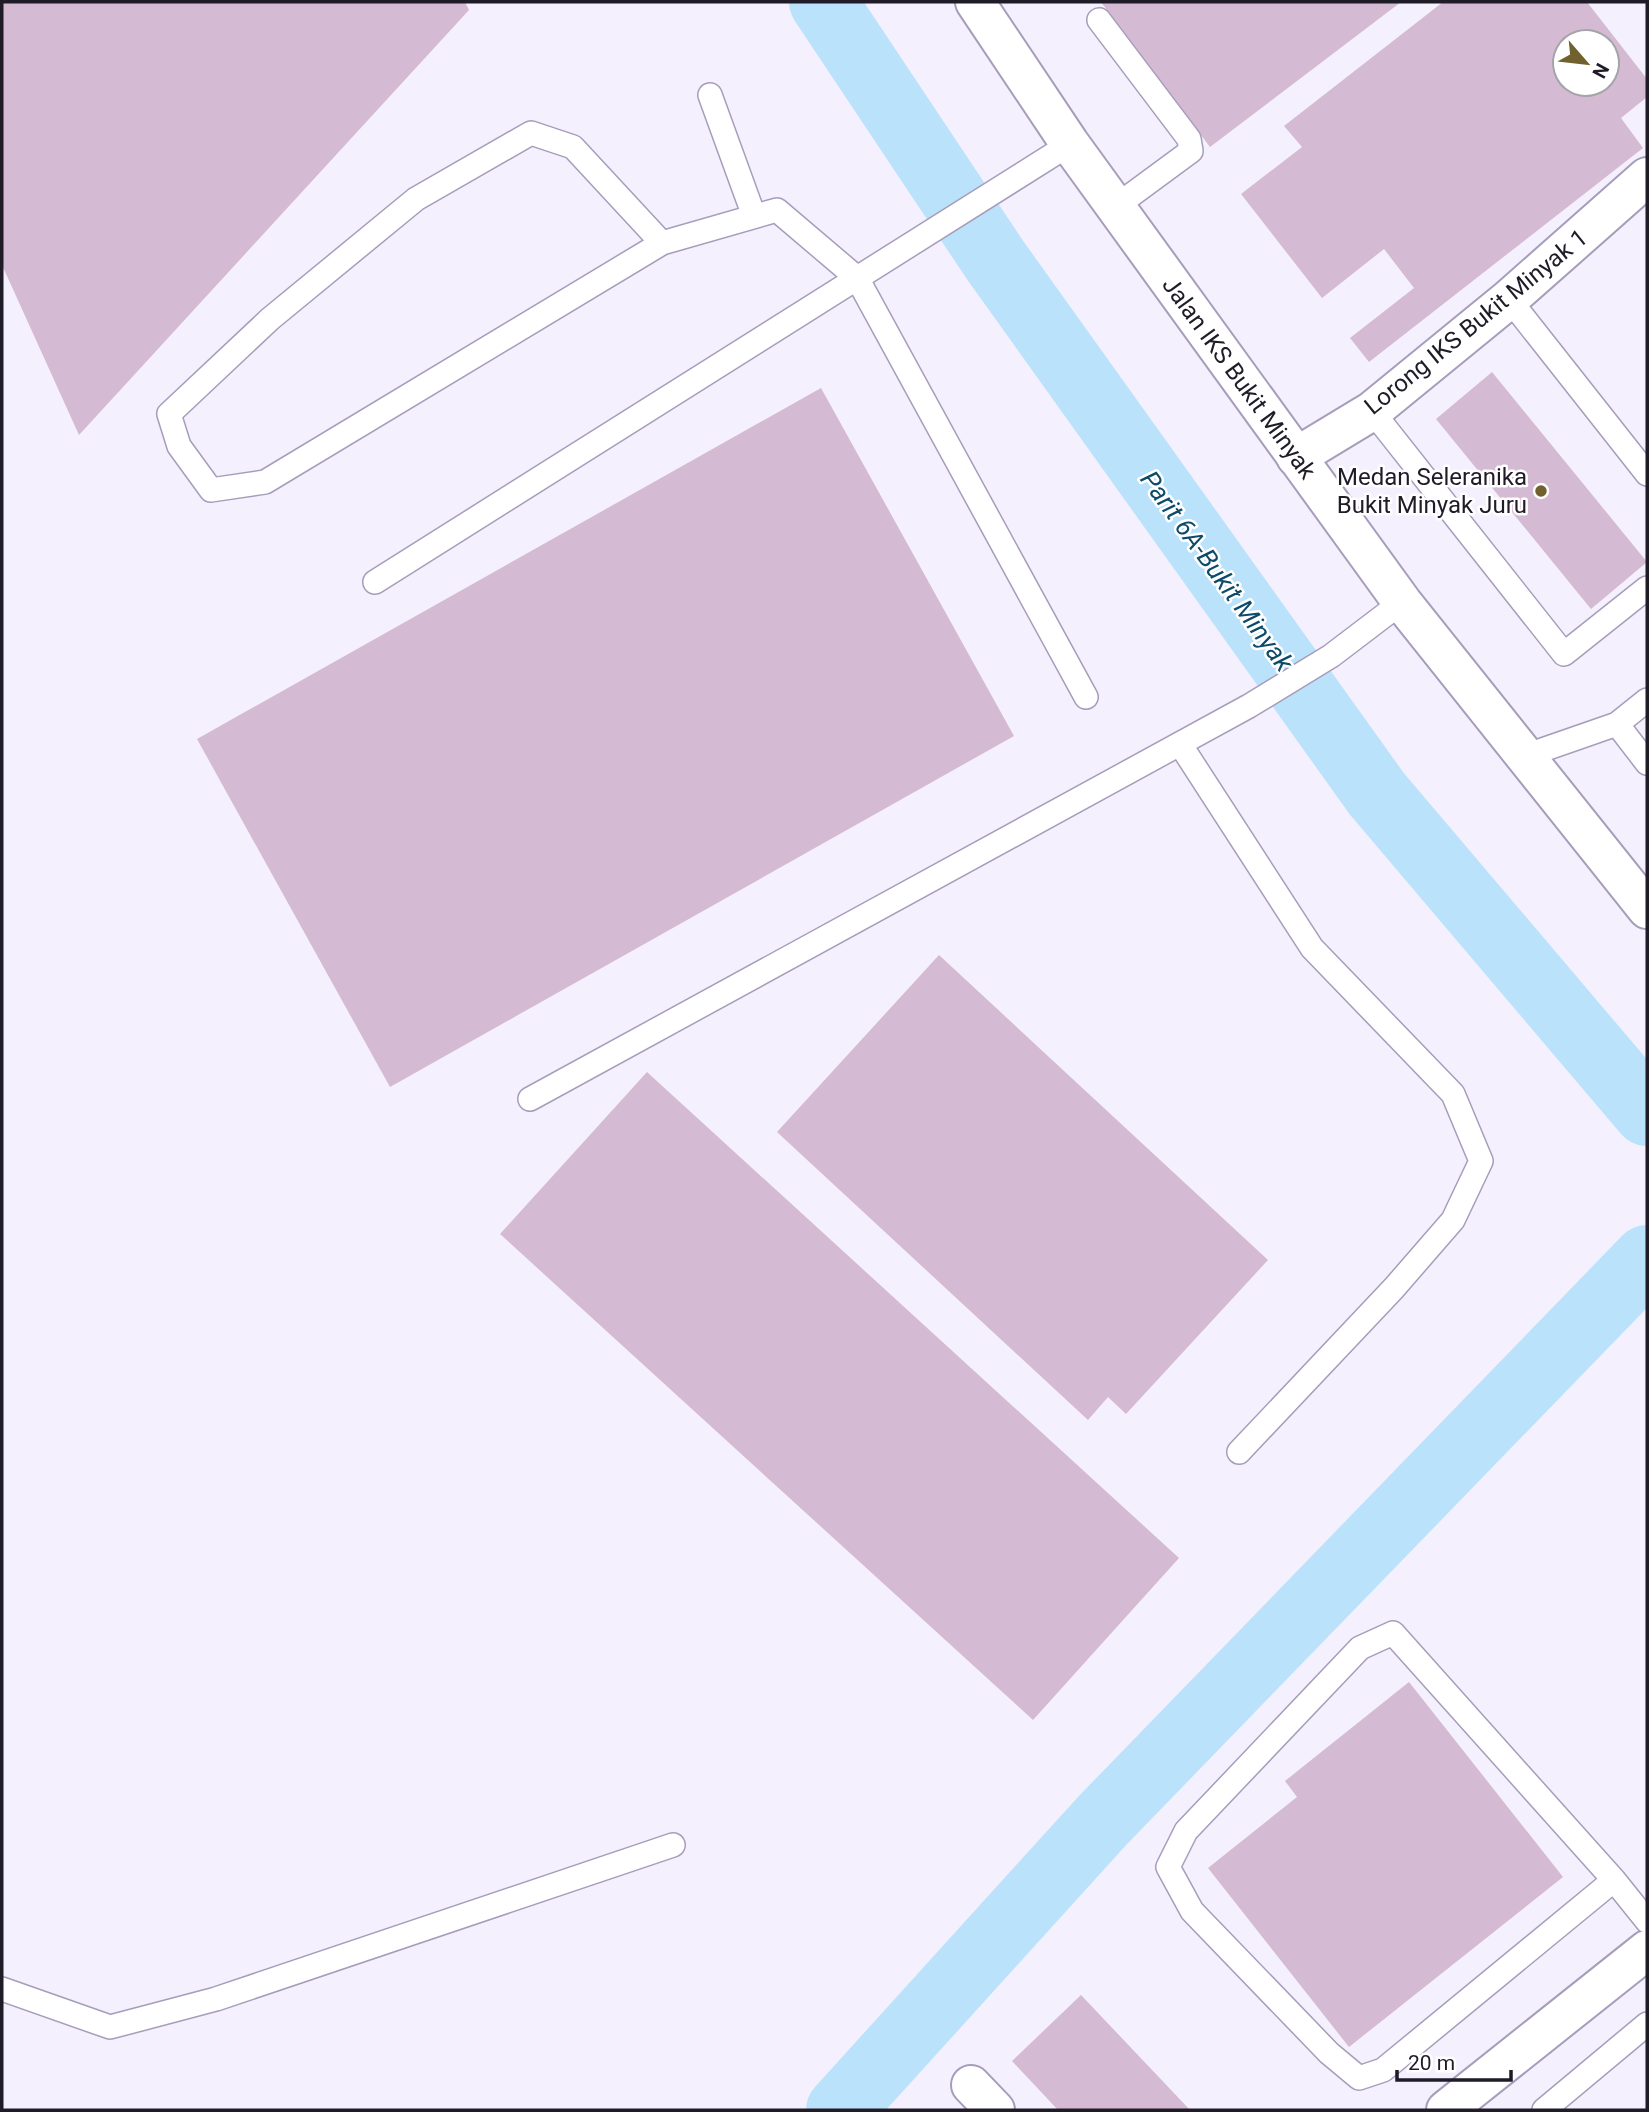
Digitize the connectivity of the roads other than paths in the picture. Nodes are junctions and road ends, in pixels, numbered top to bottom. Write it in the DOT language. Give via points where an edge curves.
graph roads {
  1 [pos="975,2"];
  2 [pos="1099,20"];
  3 [pos="710,95"];
  4 [pos="1070,144"];
  5 [pos="1643,190"];
  6 [pos="1115,207"];
  7 [pos="754,216"];
  8 [pos="662,243"];
  9 [pos="857,278"];
  10 [pos="1509,299"];
  11 [pos="1372,411"];
  12 [pos="1296,457"];
  13 [pos="1647,474"];
  14 [pos="374,582"];
  15 [pos="1647,588"];
  16 [pos="1402,602"];
  17 [pos="1086,697"];
  18 [pos="1647,700"];
  19 [pos="1617,724"];
  20 [pos="1180,744"];
  21 [pos="1525,756"];
  22 [pos="1647,763"];
  23 [pos="1647,909"];
  24 [pos="530,1099"];
  25 [pos="1239,1452"];
  26 [pos="673,1845"];
  27 [pos="1614,1881"];
  28 [pos="1647,1921"];
  29 [pos="1647,1950"];
  30 [pos="2,1989"];
  31 [pos="1647,2024"];
  32 [pos="1446,2110"];
  33 [pos="1544,2110"];
  1 -- 4 [label="street, Jalan IKS Bukit Minyak"];
  2 -- 6 [label="lane" via="1189,139 1191,151"];
  3 -- 7 [label="lane"];
  4 -- 6 [label="street, Jalan IKS Bukit Minyak"];
  4 -- 9 [label="lane"];
  5 -- 10 [label="street, Lorong IKS Bukit Minyak 1"];
  6 -- 12 [label="street, Jalan IKS Bukit Minyak"];
  7 -- 8 [label="lane"];
  7 -- 9 [label="lane" via="777,210"];
  8 -- 8 [label="lane" via="265,482 211,490 179,446 169,414 270,319 416,199 531,133 573,147"];
  9 -- 14 [label="lane"];
  9 -- 17 [label="lane"];
  10 -- 11 [label="street, Lorong IKS Bukit Minyak 1"];
  10 -- 13 [label="lane"];
  11 -- 12 [label="street, Lorong IKS Bukit Minyak 1"];
  11 -- 15 [label="lane" via="1564,654"];
  12 -- 16 [label="street, Jalan IKS Bukit Minyak"];
  16 -- 20 [label="lane" via="1331,656"];
  16 -- 21 [label="street, Jalan IKS Bukit Minyak"];
  18 -- 19 [label="lane"];
  19 -- 21 [label="lane"];
  19 -- 22 [label="lane"];
  20 -- 24 [label="lane"];
  20 -- 25 [label="lane" via="1312,948 1453,1094 1481,1161 1453,1220"];
  21 -- 23 [label="street, Jalan IKS Bukit Minyak"];
  26 -- 30 [label="lane" via="216,1999 110,2027"];
  27 -- 27 [label="lane" via="1393,1633 1360,1648 1186,1831 1168,1867 1192,1911 1329,2053 1359,2078 1383,2070"];
  27 -- 28 [label="lane"];
  29 -- 32 [label="street"];
  31 -- 33 [label="lane"];
}
